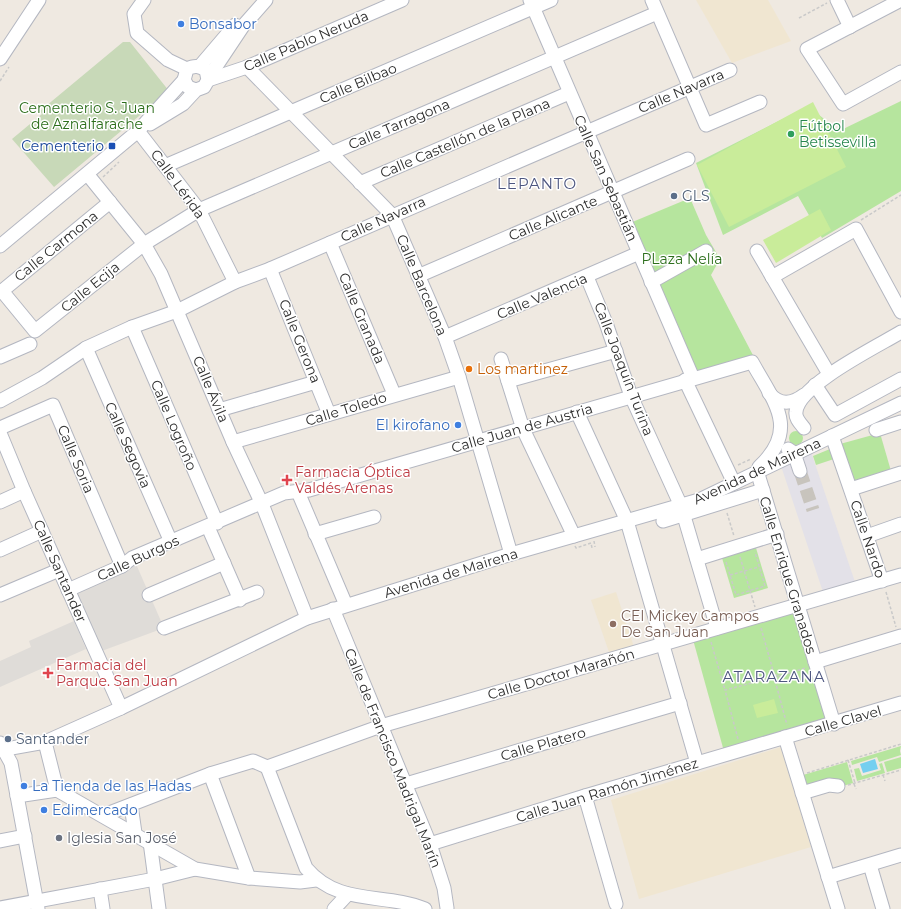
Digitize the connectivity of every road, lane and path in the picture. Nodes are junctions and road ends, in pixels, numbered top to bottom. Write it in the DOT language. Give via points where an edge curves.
graph roads {
  1 [pos="39,0"];
  2 [pos="144,0"];
  3 [pos="257,0"];
  4 [pos="266,0"];
  5 [pos="402,0"];
  6 [pos="551,0"];
  7 [pos="652,0"];
  8 [pos="832,0"];
  9 [pos="837,0"];
  10 [pos="901,0"];
  11 [pos="532,4"];
  12 [pos="657,13"];
  13 [pos="799,18"];
  14 [pos="850,27"];
  15 [pos="555,57"];
  16 [pos="0,59"];
  17 [pos="247,67"];
  18 [pos="730,70"];
  19 [pos="190,72"];
  20 [pos="901,72"];
  21 [pos="208,78"];
  22 [pos="690,88"];
  23 [pos="196,90"];
  24 [pos="570,93"];
  25 [pos="760,102"];
  26 [pos="290,112"];
  27 [pos="138,131"];
  28 [pos="586,132"];
  29 [pos="331,154"];
  30 [pos="688,159"];
  31 [pos="166,166"];
  32 [pos="88,175"];
  33 [pos="360,183"];
  34 [pos="613,192"];
  35 [pos="901,195"];
  36 [pos="110,202"];
  37 [pos="199,210"];
  38 [pos="392,215"];
  39 [pos="856,229"];
  40 [pos="330,243"];
  41 [pos="144,244"];
  42 [pos="0,246"];
  43 [pos="706,250"];
  44 [pos="757,251"];
  45 [pos="639,253"];
  46 [pos="270,268"];
  47 [pos="418,276"];
  48 [pos="587,276"];
  49 [pos="772,276"];
  50 [pos="235,282"];
  51 [pos="651,282"];
  52 [pos="177,310"];
  53 [pos="901,312"];
  54 [pos="132,327"];
  55 [pos="35,331"];
  56 [pos="901,332"];
  57 [pos="445,338"];
  58 [pos="30,344"];
  59 [pos="86,348"];
  60 [pos="616,350"];
  61 [pos="0,357"];
  62 [pos="501,359"];
  63 [pos="829,374"];
  64 [pos="459,377"];
  65 [pos="689,379"];
  66 [pos="901,379"];
  67 [pos="508,381"];
  68 [pos="316,382"];
  69 [pos="811,389"];
  70 [pos="768,392"];
  71 [pos="394,394"];
  72 [pos="631,396"];
  73 [pos="0,401"];
  74 [pos="787,403"];
  75 [pos="901,403"];
  76 [pos="219,410"];
  77 [pos="576,412"];
  78 [pos="329,414"];
  79 [pos="901,422"];
  80 [pos="800,423"];
  81 [pos="0,428"];
  82 [pos="522,429"];
  83 [pos="876,430"];
  84 [pos="782,431"];
  85 [pos="0,433"];
  86 [pos="832,436"];
  87 [pos="479,441"];
  88 [pos="233,442"];
  89 [pos="808,446"];
  90 [pos="4,452"];
  91 [pos="794,453"];
  92 [pos="753,458"];
  93 [pos="728,470"];
  94 [pos="800,471"];
  95 [pos="901,473"];
  96 [pos="751,474"];
  97 [pos="734,484"];
  98 [pos="851,489"];
  99 [pos="763,490"];
  100 [pos="24,491"];
  101 [pos="298,492"];
  102 [pos="0,502"];
  103 [pos="724,502"];
  104 [pos="262,504"];
  105 [pos="683,510"];
  106 [pos="374,517"];
  107 [pos="627,521"];
  108 [pos="663,521"];
  109 [pos="901,524"];
  110 [pos="212,525"];
  111 [pos="42,531"];
  112 [pos="316,534"];
  113 [pos="777,534"];
  114 [pos="574,536"];
  115 [pos="867,536"];
  116 [pos="593,539"];
  117 [pos="171,542"];
  118 [pos="752,542"];
  119 [pos="737,546"];
  120 [pos="595,547"];
  121 [pos="0,550"];
  122 [pos="722,551"];
  123 [pos="511,554"];
  124 [pos="697,559"];
  125 [pos="224,563"];
  126 [pos="122,566"];
  127 [pos="759,566"];
  128 [pos="59,570"];
  129 [pos="744,571"];
  130 [pos="730,575"];
  131 [pos="901,575"];
  132 [pos="882,581"];
  133 [pos="68,590"];
  134 [pos="750,591"];
  135 [pos="257,592"];
  136 [pos="0,595"];
  137 [pos="149,595"];
  138 [pos="240,600"];
  139 [pos="798,605"];
  140 [pos="340,607"];
  141 [pos="758,616"];
  142 [pos="308,618"];
  143 [pos="164,628"];
  144 [pos="713,629"];
  145 [pos="900,637"];
  146 [pos="663,645"];
  147 [pos="815,664"];
  148 [pos="774,674"];
  149 [pos="778,676"];
  150 [pos="771,678"];
  151 [pos="775,680"];
  152 [pos="725,690"];
  153 [pos="680,703"];
  154 [pos="901,703"];
  155 [pos="121,708"];
  156 [pos="834,724"];
  157 [pos="381,726"];
  158 [pos="788,737"];
  159 [pos="45,742"];
  160 [pos="901,744"];
  161 [pos="1,747"];
  162 [pos="741,750"];
  163 [pos="848,760"];
  164 [pos="697,763"];
  165 [pos="267,767"];
  166 [pos="901,770"];
  167 [pos="210,774"];
  168 [pos="884,775"];
  169 [pos="797,776"];
  170 [pos="885,781"];
  171 [pos="855,783"];
  172 [pos="406,784"];
  173 [pos="842,786"];
  174 [pos="856,789"];
  175 [pos="57,790"];
  176 [pos="802,793"];
  177 [pos="17,796"];
  178 [pos="585,796"];
  179 [pos="131,805"];
  180 [pos="104,815"];
  181 [pos="135,833"];
  182 [pos="25,836"];
  183 [pos="0,841"];
  184 [pos="150,842"];
  185 [pos="430,844"];
  186 [pos="899,857"];
  187 [pos="870,865"];
  188 [pos="196,870"];
  189 [pos="828,877"];
  190 [pos="250,878"];
  191 [pos="155,879"];
  192 [pos="316,880"];
  193 [pos="100,889"];
  194 [pos="348,894"];
  195 [pos="616,904"];
  196 [pos="37,905"];
  197 [pos="0,908"];
  198 [pos="103,909"];
  199 [pos="159,909"];
  200 [pos="334,909"];
  201 [pos="425,909"];
  202 [pos="429,909"];
  203 [pos="447,909"];
  204 [pos="838,909"];
  205 [pos="883,909"];
  1 -- 16 [label="street"];
  2 -- 19 [label="street" via="134,14 137,33 168,60"];
  3 -- 19 [label="street"];
  4 -- 21 [label="street" via="243,26"];
  5 -- 17 [label="street, Calle Pablo Neruda"];
  6 -- 11 [label="street, Calle Bilbao"];
  7 -- 12 [label="street"];
  8 -- 13 [label="path"];
  9 -- 14 [label="street"];
  10 -- 14 [label="street"];
  11 -- 15 [label="street, Calle San Sebastián"];
  11 -- 26 [label="street, Calle Bilbao"];
  12 -- 15 [label="street, Calle Tarragona"];
  12 -- 22 [label="street"];
  14 -- 20 [label="street" via="807,49 843,104"];
  15 -- 24 [label="street, Calle San Sebastián"];
  15 -- 29 [label="street, Calle Tarragona"];
  17 -- 21 [label="street, Calle Pablo Neruda"];
  17 -- 26 [label="street, Calle Barcelona"];
  18 -- 22 [label="street, Calle Navarra"];
  19 -- 21 [label="street" via="206,70"];
  19 -- 23 [label="street" via="188,87"];
  19 -- 27 [label="street"];
  21 -- 23 [label="street" via="204,88"];
  22 -- 25 [label="street" via="706,125"];
  22 -- 28 [label="street, Calle Navarra"];
  23 -- 27 [label="street" via="183,104"];
  24 -- 28 [label="street, Calle San Sebastián"];
  24 -- 33 [label="street, Calle Castellón de la Plana"];
  26 -- 29 [label="street, Calle Barcelona"];
  26 -- 31 [label="street, Calle Bilbao"];
  27 -- 31 [label="street, Calle Lérida"];
  27 -- 32 [label="street"];
  28 -- 34 [label="street, Calle San Sebastián"];
  28 -- 38 [label="street, Calle Navarra"];
  29 -- 33 [label="street, Calle Barcelona"];
  29 -- 37 [label="street, Calle Tarragona"];
  30 -- 34 [label="street, Calle Alicante"];
  31 -- 37 [label="street, Calle Lérida"];
  32 -- 36 [label="street, Calle Ávila"];
  32 -- 42 [label="street"];
  33 -- 38 [label="street, Calle Barcelona"];
  34 -- 45 [label="street, Calle San Sebastián"];
  34 -- 47 [label="street, Calle Alicante"];
  35 -- 39 [label="path" via="854,224"];
  36 -- 41 [label="street, Calle Ávila"];
  36 -- 55 [label="street, Calle Carmona" via="2,291"];
  37 -- 41 [label="street, Calle Tarragona"];
  37 -- 50 [label="street, Calle Lérida"];
  38 -- 40 [label="street, Calle Navarra"];
  38 -- 47 [label="street, Calle Barcelona"];
  39 -- 49 [label="street"];
  39 -- 53 [label="street"];
  40 -- 46 [label="street, Calle Navarra"];
  40 -- 71 [label="street, Calle Granada"];
  41 -- 52 [label="street, Calle Ávila"];
  41 -- 55 [label="street, Calle Ecija"];
  43 -- 51 [label="street"];
  44 -- 49 [label="street"];
  45 -- 48 [label="street, Calle Valencia"];
  45 -- 51 [label="street, Calle San Sebastián"];
  46 -- 50 [label="street, Calle Navarra"];
  46 -- 68 [label="street, Calle Gerona"];
  47 -- 57 [label="street, Calle Barcelona"];
  48 -- 57 [label="street, Calle Valencia"];
  48 -- 60 [label="street, Calle Joaquín Turina"];
  49 -- 63 [label="street"];
  50 -- 52 [label="street, Calle Navarra"];
  51 -- 65 [label="street, Calle San Sebastián"];
  52 -- 54 [label="street, Calle Navarra"];
  52 -- 76 [label="street, Calle Ávila"];
  54 -- 59 [label="street, Calle Navarra"];
  54 -- 110 [label="street, Calle Logroño"];
  56 -- 63 [label="street"];
  57 -- 64 [label="street, Calle Barcelona"];
  58 -- 61 [label="street"];
  59 -- 73 [label="street, Calle Navarra" via="42,378"];
  59 -- 117 [label="street, Calle Segovia"];
  60 -- 67 [label="street"];
  60 -- 72 [label="street, Calle Joaquín Turina"];
  62 -- 67 [label="street"];
  63 -- 69 [label="street"];
  64 -- 71 [label="street, Calle Toledo"];
  64 -- 87 [label="street, Calle Barcelona"];
  65 -- 70 [label="street, Calle Juan de Austria" via="752,362"];
  65 -- 72 [label="street, Calle Juan de Austria"];
  65 -- 93 [label="street, Calle San Sebastián"];
  66 -- 69 [label="street" via="835,415"];
  67 -- 82 [label="street"];
  68 -- 76 [label="street"];
  68 -- 78 [label="street, Calle Gerona"];
  69 -- 74 [label="street"];
  69 -- 80 [label="street" via="797,406"];
  70 -- 74 [label="street"];
  70 -- 84 [label="street, Calle Juan de Austria" via="779,413"];
  71 -- 78 [label="street, Calle Toledo"];
  72 -- 77 [label="street, Calle Juan de Austria"];
  72 -- 105 [label="street, Calle Joaquín Turina"];
  74 -- 80 [label="street"];
  74 -- 84 [label="street"];
  75 -- 86 [label="street, Avenida de Mairena"];
  76 -- 88 [label="street, Calle Ávila"];
  77 -- 82 [label="street, Calle Juan de Austria"];
  77 -- 107 [label="street"];
  78 -- 88 [label="street, Calle Toledo"];
  79 -- 83 [label="street"];
  80 -- 84 [label="street" via="788,428 784,434"];
  80 -- 89 [label="street" via="810,436"];
  81 -- 126 [label="street, Calle Soria" via="53,405"];
  82 -- 87 [label="street, Calle Juan de Austria"];
  82 -- 114 [label="street"];
  84 -- 91 [label="street, Calle Juan de Austria" via="785,447"];
  84 -- 96 [label="street" via="770,455"];
  85 -- 90 [label="street, Calle Santander"];
  86 -- 89 [label="street, Avenida de Mairena"];
  86 -- 98 [label="street, Calle Nardo"];
  87 -- 101 [label="street, Calle Juan de Austria"];
  87 -- 123 [label="street, Calle Barcelona"];
  88 -- 104 [label="street, Calle Ávila"];
  89 -- 91 [label="street, Avenida de Mairena"];
  90 -- 100 [label="street, Calle Santander"];
  91 -- 94 [label="street"];
  91 -- 96 [label="street, Avenida de Mairena"];
  92 -- 93 [label="path"];
  93 -- 97 [label="street, Calle San Sebastián"];
  95 -- 98 [label="street"];
  96 -- 97 [label="street, Avenida de Mairena"];
  96 -- 99 [label="street, Calle Enrique Granados"];
  97 -- 105 [label="street, Avenida de Mairena"];
  98 -- 115 [label="street, Calle Nardo"];
  99 -- 103 [label="street"];
  99 -- 113 [label="street, Calle Enrique Granados"];
  100 -- 102 [label="street"];
  100 -- 111 [label="street, Calle Santander"];
  101 -- 104 [label="street, Calle Juan de Austria" via="284,494"];
  101 -- 112 [label="street, Calle de Francisco Madrigal Marín"];
  103 -- 105 [label="street"];
  103 -- 119 [label="path"];
  104 -- 110 [label="street, Calle Burgos"];
  104 -- 142 [label="street, Calle Ávila"];
  105 -- 107 [label="street, Avenida de Mairena"];
  105 -- 108 [label="street"];
  105 -- 124 [label="street, Calle Joaquín Turina"];
  106 -- 112 [label="street"];
  107 -- 114 [label="street, Avenida de Mairena"];
  107 -- 146 [label="street"];
  109 -- 115 [label="street"];
  110 -- 117 [label="street, Calle Burgos"];
  110 -- 125 [label="street"];
  111 -- 121 [label="street"];
  111 -- 128 [label="street, Calle Santander"];
  112 -- 140 [label="street, Calle de Francisco Madrigal Marín"];
  113 -- 118 [label="street"];
  113 -- 139 [label="street, Calle Enrique Granados"];
  114 -- 123 [label="street, Avenida de Mairena"];
  115 -- 132 [label="street, Calle Nardo"];
  116 -- 120 [label="path"];
  117 -- 126 [label="street, Calle Burgos" via="132,558"];
  118 -- 119 [label="street"];
  118 -- 127 [label="path"];
  119 -- 122 [label="street"];
  119 -- 129 [label="path"];
  122 -- 124 [label="street"];
  122 -- 130 [label="path"];
  123 -- 140 [label="street, Avenida de Mairena"];
  124 -- 144 [label="street, Calle Joaquín Turina"];
  125 -- 137 [label="street"];
  125 -- 138 [label="street"];
  126 -- 133 [label="street, Calle Burgos"];
  127 -- 129 [label="path"];
  127 -- 134 [label="path" via="765,586"];
  128 -- 133 [label="street, Calle Santander"];
  128 -- 136 [label="street"];
  129 -- 130 [label="path"];
  129 -- 134 [label="path"];
  130 -- 134 [label="path" via="736,595"];
  131 -- 132 [label="street, Calle Doctor Marañón"];
  132 -- 139 [label="street, Calle Doctor Marañón"];
  132 -- 145 [label="path, Calle Nardo"];
  133 -- 155 [label="street, Calle Santander"];
  134 -- 141 [label="path"];
  135 -- 138 [label="street"];
  138 -- 143 [label="street"];
  139 -- 141 [label="street, Calle Doctor Marañón"];
  139 -- 147 [label="street, Calle Enrique Granados"];
  140 -- 142 [label="street, Avenida de Mairena"];
  140 -- 157 [label="street, Calle de Francisco Madrigal Marín"];
  141 -- 144 [label="street, Calle Doctor Marañón"];
  141 -- 148 [label="path"];
  142 -- 155 [label="street, Avenida de Mairena"];
  144 -- 146 [label="street, Calle Doctor Marañón"];
  144 -- 152 [label="path"];
  145 -- 147 [label="street"];
  146 -- 153 [label="street"];
  146 -- 157 [label="street, Calle Doctor Marañón"];
  147 -- 149 [label="path"];
  147 -- 156 [label="street, Calle Enrique Granados"];
  148 -- 149 [label="path"];
  148 -- 150 [label="path"];
  149 -- 151 [label="path"];
  150 -- 151 [label="path"];
  150 -- 152 [label="path"];
  151 -- 158 [label="path"];
  152 -- 162 [label="path"];
  153 -- 164 [label="street"];
  153 -- 172 [label="street, Calle Platero"];
  154 -- 156 [label="street, Calle Clavel"];
  155 -- 159 [label="street, Avenida de Mairena"];
  156 -- 158 [label="street, Calle Clavel"];
  157 -- 165 [label="street, Calle Doctor Marañón"];
  157 -- 172 [label="street, Calle de Francisco Madrigal Marín"];
  158 -- 162 [label="street, Calle Juan Ramón Jiménez"];
  158 -- 169 [label="street"];
  159 -- 161 [label="street, Avenida de Mairena"];
  159 -- 175 [label="street"];
  160 -- 163 [label="path"];
  161 -- 177 [label="street" via="11,763"];
  162 -- 164 [label="street, Calle Juan Ramón Jiménez"];
  163 -- 169 [label="path"];
  163 -- 171 [label="path"];
  164 -- 178 [label="street, Calle Juan Ramón Jiménez"];
  165 -- 167 [label="street" via="253,761"];
  165 -- 192 [label="street" via="306,868"];
  166 -- 168 [label="path"];
  167 -- 179 [label="street"];
  167 -- 190 [label="street"];
  168 -- 170 [label="path"];
  168 -- 171 [label="path"];
  169 -- 176 [label="street"];
  171 -- 173 [label="path"];
  171 -- 174 [label="path"];
  172 -- 185 [label="street, Calle de Francisco Madrigal Marín"];
  173 -- 176 [label="street" via="829,785"];
  175 -- 177 [label="street"];
  175 -- 180 [label="street"];
  176 -- 189 [label="street"];
  177 -- 182 [label="street"];
  178 -- 185 [label="street, Calle Juan Ramón Jiménez"];
  178 -- 195 [label="street"];
  179 -- 180 [label="street"];
  179 -- 181 [label="street"];
  180 -- 181 [label="street"];
  181 -- 184 [label="street"];
  182 -- 183 [label="street"];
  182 -- 196 [label="street"];
  184 -- 188 [label="street"];
  184 -- 191 [label="street"];
  185 -- 203 [label="street, Calle de Francisco Madrigal Marín" via="444,888"];
  186 -- 187 [label="street"];
  187 -- 189 [label="street"];
  187 -- 205 [label="street"];
  188 -- 190 [label="street"];
  188 -- 191 [label="street"];
  189 -- 204 [label="street"];
  190 -- 192 [label="street" via="300,882"];
  191 -- 193 [label="street"];
  191 -- 199 [label="street"];
  192 -- 194 [label="street"];
  193 -- 196 [label="street"];
  193 -- 198 [label="street"];
  194 -- 200 [label="street"];
  194 -- 201 [label="street" via="411,903"];
  196 -- 197 [label="street"];
  202 -- 203 [label="street" via="439,906"];
}
